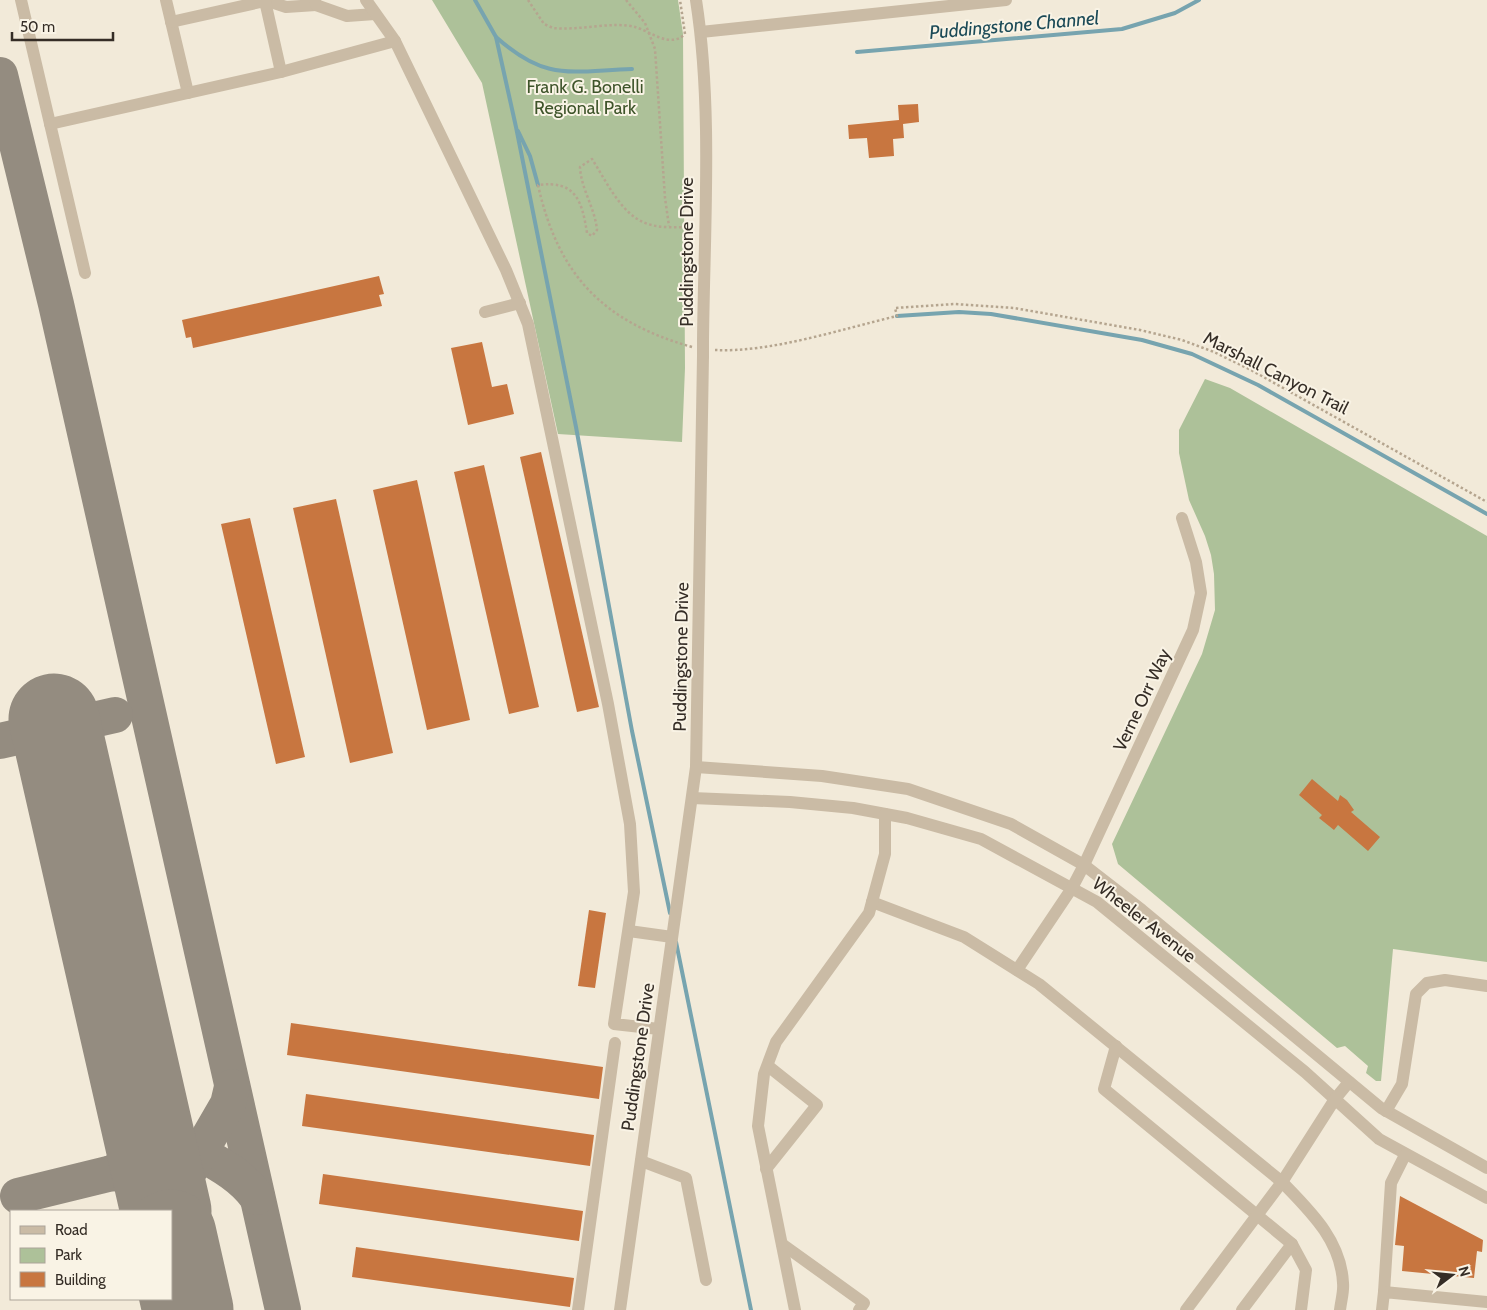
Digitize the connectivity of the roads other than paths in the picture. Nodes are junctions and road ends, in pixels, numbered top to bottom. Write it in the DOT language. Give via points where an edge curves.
graph roads {
  1 [pos="21,0"];
  2 [pos="166,0"];
  3 [pos="366,0"];
  4 [pos="696,0"];
  5 [pos="1006,0"];
  6 [pos="265,1"];
  7 [pos="316,3"];
  8 [pos="375,14"];
  9 [pos="171,22"];
  10 [pos="701,32"];
  11 [pos="395,41"];
  12 [pos="281,72"];
  13 [pos="188,93"];
  14 [pos="50,124"];
  15 [pos="85,273"];
  16 [pos="520,303"];
  17 [pos="485,312"];
  18 [pos="1182,518"];
  19 [pos="696,767"];
  20 [pos="692,798"];
  21 [pos="885,814"];
  22 [pos="1084,865"];
  23 [pos="1072,888"];
  24 [pos="872,902"];
  25 [pos="629,931"];
  26 [pos="672,937"];
  27 [pos="1017,970"];
  28 [pos="1487,986"];
  29 [pos="659,1029"];
  30 [pos="615,1044"];
  31 [pos="1116,1046"];
  32 [pos="768,1066"];
  33 [pos="1349,1082"];
  34 [pos="1335,1099"];
  35 [pos="1386,1111"];
  36 [pos="1405,1155"];
  37 [pos="641,1161"];
  38 [pos="1487,1168"];
  39 [pos="766,1169"];
  40 [pos="1282,1182"];
  41 [pos="1487,1198"];
  42 [pos="1258,1216"];
  43 [pos="782,1244"];
  44 [pos="1292,1244"];
  45 [pos="706,1280"];
  46 [pos="1384,1292"];
  47 [pos="1487,1302"];
  48 [pos="578,1310"];
  49 [pos="620,1310"];
  50 [pos="795,1310"];
  51 [pos="859,1310"];
  52 [pos="1186,1310"];
  53 [pos="1242,1310"];
  54 [pos="1301,1310"];
  55 [pos="1340,1310"];
  56 [pos="1382,1310"];
  1 -- 14 [label="street"];
  2 -- 9 [label="street"];
  3 -- 8 [label="street"];
  4 -- 10 [label="street, Puddingstone Drive"];
  5 -- 10 [label="street"];
  6 -- 7 [label="street" via="286,7"];
  6 -- 9 [label="street"];
  6 -- 12 [label="street"];
  7 -- 8 [label="street" via="347,16"];
  8 -- 11 [label="street"];
  9 -- 13 [label="street"];
  10 -- 19 [label="street, Puddingstone Drive, bridge" via="704,342"];
  11 -- 12 [label="street"];
  11 -- 16 [label="street"];
  12 -- 13 [label="street"];
  13 -- 14 [label="street"];
  14 -- 15 [label="street"];
  16 -- 17 [label="street"];
  16 -- 25 [label="street" via="528,324 557,460 630,824 634,892"];
  18 -- 22 [label="street, Verne Orr Way" via="1196,562 1200,593 1193,630"];
  19 -- 20 [label="street, Puddingstone Drive"];
  19 -- 22 [label="street, Wheeler Avenue" via="822,776 908,788 1011,824"];
  20 -- 21 [label="street, Wheeler Avenue" via="790,802"];
  20 -- 26 [label="street, Puddingstone Drive"];
  21 -- 23 [label="street, Wheeler Avenue" via="981,839"];
  21 -- 24 [label="street" via="885,854"];
  22 -- 23 [label="street, Verne Orr Way"];
  22 -- 33 [label="street, Wheeler Avenue"];
  23 -- 27 [label="street, Verne Orr Way"];
  23 -- 34 [label="street, Wheeler Avenue" via="1097,902 1143,938"];
  24 -- 27 [label="street" via="964,937"];
  24 -- 32 [label="street" via="869,913 776,1042"];
  25 -- 26 [label="street"];
  25 -- 29 [label="street" via="614,1024"];
  26 -- 29 [label="street, Puddingstone Drive"];
  27 -- 31 [label="street"];
  28 -- 35 [label="street" via="1444,980 1427,983 1416,994 1402,1084"];
  29 -- 37 [label="street, Puddingstone Drive"];
  30 -- 48 [label="street"];
  31 -- 40 [label="street"];
  31 -- 42 [label="street" via="1104,1089"];
  32 -- 39 [label="street" via="764,1074 758,1126"];
  32 -- 39 [label="street" via="817,1105"];
  33 -- 34 [label="street"];
  33 -- 35 [label="street, Wheeler Avenue"];
  34 -- 36 [label="street, Wheeler Avenue" via="1379,1139"];
  34 -- 40 [label="street"];
  35 -- 38 [label="street, Wheeler Avenue"];
  36 -- 41 [label="street, Wheeler Avenue"];
  36 -- 46 [label="street" via="1391,1183"];
  37 -- 45 [label="street" via="686,1178"];
  37 -- 49 [label="street, Puddingstone Drive"];
  39 -- 43 [label="street"];
  40 -- 42 [label="street"];
  40 -- 55 [label="street" via="1315,1215 1336,1248 1343,1283"];
  42 -- 44 [label="street"];
  42 -- 52 [label="street"];
  43 -- 50 [label="street"];
  43 -- 51 [label="street" via="864,1303"];
  44 -- 53 [label="street"];
  44 -- 54 [label="street" via="1306,1270"];
  46 -- 47 [label="street"];
  46 -- 56 [label="street"];
}
